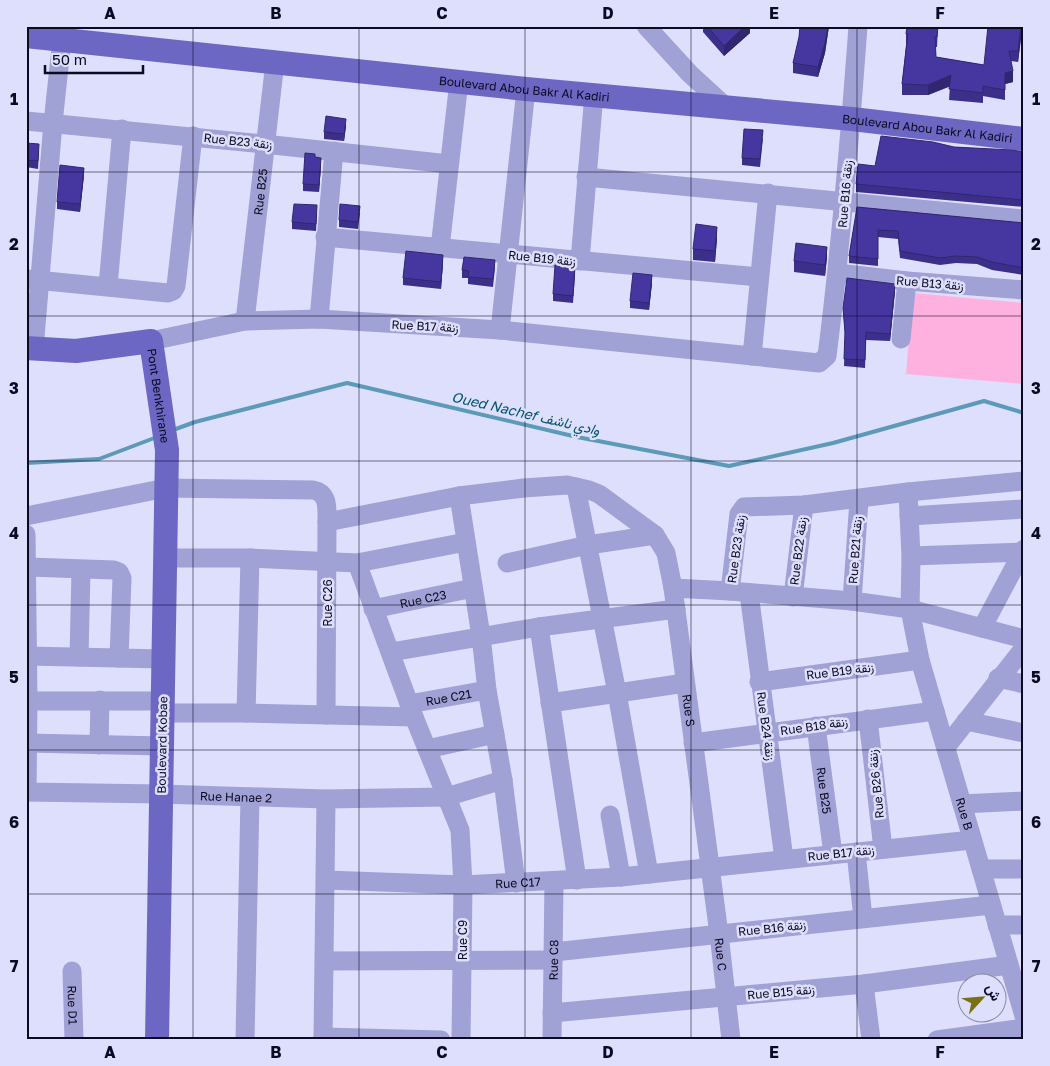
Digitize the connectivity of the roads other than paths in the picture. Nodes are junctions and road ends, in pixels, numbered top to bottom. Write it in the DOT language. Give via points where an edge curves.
graph roads {
  1 [pos="646,26"];
  2 [pos="858,26"];
  3 [pos="26,36"];
  4 [pos="62,39"];
  5 [pos="275,62"];
  6 [pos="459,81"];
  7 [pos="526,89"];
  8 [pos="594,94"];
  9 [pos="725,106"];
  10 [pos="852,119"];
  11 [pos="26,121"];
  12 [pos="52,123"];
  13 [pos="122,129"];
  14 [pos="193,136"];
  15 [pos="1024,139"];
  16 [pos="264,144"];
  17 [pos="334,151"];
  18 [pos="449,164"];
  19 [pos="586,177"];
  20 [pos="768,193"];
  21 [pos="844,202"];
  22 [pos="1024,219"];
  23 [pos="325,237"];
  24 [pos="440,248"];
  25 [pos="508,254"];
  26 [pos="580,262"];
  27 [pos="837,273"];
  28 [pos="759,277"];
  29 [pos="33,280"];
  30 [pos="907,281"];
  31 [pos="108,286"];
  32 [pos="1024,290"];
  33 [pos="319,319"];
  34 [pos="245,321"];
  35 [pos="500,330"];
  36 [pos="901,339"];
  37 [pos="151,341"];
  38 [pos="30,348"];
  39 [pos="752,356"];
  40 [pos="824,360"];
  41 [pos="167,450"];
  42 [pos="1024,480"];
  43 [pos="576,487"];
  44 [pos="166,488"];
  45 [pos="908,492"];
  46 [pos="459,496"];
  47 [pos="859,500"];
  48 [pos="804,505"];
  49 [pos="1024,509"];
  50 [pos="26,516"];
  51 [pos="909,516"];
  52 [pos="327,522"];
  53 [pos="26,534"];
  54 [pos="655,535"];
  55 [pos="466,542"];
  56 [pos="588,545"];
  57 [pos="1023,551"];
  58 [pos="911,556"];
  59 [pos="166,558"];
  60 [pos="250,558"];
  61 [pos="327,562"];
  62 [pos="357,563"];
  63 [pos="507,563"];
  64 [pos="28,567"];
  65 [pos="81,570"];
  66 [pos="473,588"];
  67 [pos="673,588"];
  68 [pos="730,590"];
  69 [pos="27,592"];
  70 [pos="749,593"];
  71 [pos="793,597"];
  72 [pos="852,601"];
  73 [pos="373,608"];
  74 [pos="676,609"];
  75 [pos="910,609"];
  76 [pos="602,619"];
  77 [pos="539,627"];
  78 [pos="982,628"];
  79 [pos="481,636"];
  80 [pos="1024,639"];
  81 [pos="1024,648"];
  82 [pos="391,652"];
  83 [pos="28,656"];
  84 [pos="79,658"];
  85 [pos="119,658"];
  86 [pos="163,659"];
  87 [pos="920,660"];
  88 [pos="998,678"];
  89 [pos="759,682"];
  90 [pos="685,683"];
  91 [pos="1024,684"];
  92 [pos="487,690"];
  93 [pos="617,693"];
  94 [pos="100,700"];
  95 [pos="28,701"];
  96 [pos="550,703"];
  97 [pos="163,707"];
  98 [pos="411,710"];
  99 [pos="935,711"];
  100 [pos="246,713"];
  101 [pos="326,715"];
  102 [pos="868,719"];
  103 [pos="966,721"];
  104 [pos="816,726"];
  105 [pos="766,732"];
  106 [pos="1024,733"];
  107 [pos="494,734"];
  108 [pos="27,743"];
  109 [pos="693,744"];
  110 [pos="100,745"];
  111 [pos="162,746"];
  112 [pos="946,747"];
  113 [pos="427,748"];
  114 [pos="503,780"];
  115 [pos="27,783"];
  116 [pos="160,794"];
  117 [pos="250,797"];
  118 [pos="446,797"];
  119 [pos="326,799"];
  120 [pos="1024,801"];
  121 [pos="962,804"];
  122 [pos="610,815"];
  123 [pos="972,840"];
  124 [pos="883,849"];
  125 [pos="856,852"];
  126 [pos="833,854"];
  127 [pos="784,859"];
  128 [pos="710,869"];
  129 [pos="981,869"];
  130 [pos="1024,869"];
  131 [pos="649,874"];
  132 [pos="621,877"];
  133 [pos="326,880"];
  134 [pos="577,880"];
  135 [pos="554,881"];
  136 [pos="516,883"];
  137 [pos="463,885"];
  138 [pos="991,905"];
  139 [pos="863,918"];
  140 [pos="997,925"];
  141 [pos="1024,925"];
  142 [pos="719,934"];
  143 [pos="554,956"];
  144 [pos="462,960"];
  145 [pos="324,961"];
  146 [pos="1008,965"];
  147 [pos="72,971"];
  148 [pos="864,984"];
  149 [pos="725,997"];
  150 [pos="1022,1006"];
  151 [pos="552,1013"];
  152 [pos="1024,1028"];
  153 [pos="323,1038"];
  154 [pos="74,1040"];
  155 [pos="157,1040"];
  156 [pos="245,1040"];
  157 [pos="441,1040"];
  158 [pos="461,1040"];
  159 [pos="552,1040"];
  160 [pos="731,1040"];
  161 [pos="871,1040"];
  162 [pos="937,1040"];
  1 -- 9 [label="street"];
  2 -- 10 [label="street, Rue B16 زنقة"];
  3 -- 4 [label="main road, Boulevard Abou Bakr Al Kadiri"];
  4 -- 5 [label="main road, Boulevard Abou Bakr Al Kadiri"];
  4 -- 12 [label="street"];
  5 -- 6 [label="main road, Boulevard Abou Bakr Al Kadiri"];
  5 -- 16 [label="street, Rue B25"];
  6 -- 7 [label="main road, Boulevard Abou Bakr Al Kadiri"];
  6 -- 18 [label="street"];
  7 -- 8 [label="main road, Boulevard Abou Bakr Al Kadiri"];
  7 -- 25 [label="street"];
  8 -- 9 [label="main road, Boulevard Abou Bakr Al Kadiri"];
  8 -- 19 [label="street"];
  9 -- 10 [label="main road, Boulevard Abou Bakr Al Kadiri"];
  10 -- 15 [label="main road, Boulevard Abou Bakr Al Kadiri"];
  10 -- 21 [label="street, Rue B16 زنقة"];
  11 -- 12 [label="street, Rue B23 زنقة"];
  12 -- 13 [label="street, Rue B23 زنقة"];
  12 -- 29 [label="street"];
  13 -- 14 [label="street, Rue B23 زنقة"];
  13 -- 31 [label="street"];
  14 -- 16 [label="street, Rue B23 زنقة"];
  14 -- 31 [label="street" via="176,286 168,293"];
  16 -- 17 [label="street, Rue B23 زنقة"];
  16 -- 34 [label="street, Rue B25"];
  17 -- 18 [label="street, Rue B23 زنقة"];
  17 -- 23 [label="street"];
  18 -- 24 [label="street"];
  19 -- 20 [label="street"];
  19 -- 26 [label="street"];
  20 -- 21 [label="street"];
  20 -- 28 [label="street"];
  21 -- 22 [label="street"];
  21 -- 27 [label="street, Rue B16 زنقة"];
  23 -- 24 [label="street, Rue B19 زنقة"];
  23 -- 33 [label="street"];
  24 -- 25 [label="street, Rue B19 زنقة"];
  25 -- 26 [label="street, Rue B19 زنقة"];
  25 -- 35 [label="street"];
  26 -- 28 [label="street, Rue B19 زنقة"];
  27 -- 30 [label="street, Rue B13 زنقة"];
  27 -- 40 [label="street, Rue B16 زنقة"];
  28 -- 39 [label="street"];
  29 -- 31 [label="street"];
  29 -- 38 [label="street"];
  30 -- 32 [label="street, Rue B13 زنقة"];
  30 -- 36 [label="street"];
  33 -- 34 [label="street, Rue B17 زنقة"];
  33 -- 35 [label="street, Rue B17 زنقة"];
  34 -- 37 [label="street, Rue B17 زنقة"];
  35 -- 39 [label="street, Rue B17 زنقة"];
  37 -- 38 [label="main road, Rue B17 زنقة" via="76,351"];
  37 -- 41 [label="main road, Pont Benkhirane"];
  39 -- 40 [label="street, Rue B17 زنقة" via="819,363"];
  41 -- 44 [label="main road, Boulevard Kobae"];
  42 -- 45 [label="street"];
  43 -- 46 [label="street" via="524,488"];
  43 -- 54 [label="street" via="599,494"];
  43 -- 56 [label="street"];
  44 -- 50 [label="street"];
  44 -- 52 [label="street, Rue C26" via="312,490 321,493 327,503"];
  44 -- 59 [label="main road, Boulevard Kobae"];
  45 -- 47 [label="street"];
  45 -- 51 [label="street, Rue B"];
  46 -- 52 [label="street"];
  46 -- 55 [label="street"];
  47 -- 48 [label="street"];
  47 -- 72 [label="street, Rue B21 زنقة"];
  48 -- 68 [label="street, Rue B23 زنقة" via="742,508"];
  48 -- 71 [label="street, Rue B22 زنقة"];
  49 -- 51 [label="street"];
  51 -- 58 [label="street, Rue B"];
  52 -- 61 [label="street, Rue C26"];
  53 -- 64 [label="street"];
  54 -- 56 [label="street"];
  54 -- 67 [label="street, Rue S" via="666,553"];
  55 -- 62 [label="street"];
  55 -- 66 [label="street"];
  56 -- 63 [label="street"];
  56 -- 76 [label="street"];
  57 -- 58 [label="street"];
  57 -- 78 [label="street"];
  58 -- 75 [label="street, Rue B"];
  59 -- 60 [label="street"];
  59 -- 86 [label="main road, Boulevard Kobae"];
  60 -- 61 [label="street"];
  60 -- 100 [label="street"];
  61 -- 62 [label="street"];
  61 -- 101 [label="street, Rue C26"];
  62 -- 73 [label="street, Rue C9"];
  64 -- 65 [label="street"];
  64 -- 69 [label="street"];
  65 -- 84 [label="street"];
  65 -- 85 [label="street" via="114,570 121,574"];
  66 -- 73 [label="street, Rue C23"];
  66 -- 79 [label="street"];
  67 -- 68 [label="street"];
  67 -- 74 [label="street, Rue S"];
  68 -- 70 [label="street"];
  69 -- 83 [label="street"];
  70 -- 71 [label="street"];
  70 -- 89 [label="street, Rue B24 زنقة"];
  71 -- 72 [label="street"];
  72 -- 75 [label="street"];
  73 -- 82 [label="street, Rue C9"];
  74 -- 76 [label="street"];
  74 -- 90 [label="street, Rue S"];
  75 -- 78 [label="street"];
  75 -- 87 [label="street, Rue B"];
  76 -- 77 [label="street"];
  76 -- 93 [label="street"];
  77 -- 79 [label="street"];
  77 -- 96 [label="street"];
  78 -- 80 [label="street"];
  79 -- 82 [label="street"];
  79 -- 92 [label="street"];
  81 -- 88 [label="street"];
  82 -- 98 [label="street, Rue C9"];
  83 -- 84 [label="street"];
  83 -- 95 [label="street"];
  84 -- 85 [label="street"];
  85 -- 86 [label="street"];
  86 -- 97 [label="main road, Boulevard Kobae"];
  87 -- 89 [label="street, Rue B19 زنقة"];
  87 -- 99 [label="street, Rue B"];
  88 -- 91 [label="street"];
  88 -- 103 [label="street"];
  89 -- 105 [label="street, Rue B24 زنقة"];
  90 -- 93 [label="street"];
  90 -- 109 [label="street, Rue S"];
  92 -- 98 [label="street, Rue C21"];
  92 -- 107 [label="street"];
  93 -- 96 [label="street"];
  93 -- 131 [label="street"];
  94 -- 95 [label="street, Rue C21"];
  94 -- 97 [label="street, Rue C21"];
  94 -- 110 [label="street"];
  95 -- 108 [label="street"];
  96 -- 134 [label="street"];
  97 -- 100 [label="street, Rue C21"];
  97 -- 111 [label="main road, Boulevard Kobae"];
  98 -- 101 [label="street, Rue C21"];
  98 -- 113 [label="street, Rue C9"];
  99 -- 102 [label="street, Rue B18 زنقة"];
  99 -- 112 [label="street, Rue B"];
  100 -- 101 [label="street, Rue C21"];
  102 -- 104 [label="street, Rue B18 زنقة"];
  102 -- 124 [label="street, Rue B26 زنقة"];
  103 -- 106 [label="street"];
  103 -- 112 [label="street"];
  104 -- 105 [label="street, Rue B18 زنقة"];
  104 -- 126 [label="street, Rue B25"];
  105 -- 109 [label="street, Rue B18 زنقة"];
  105 -- 127 [label="street, Rue B24 زنقة"];
  107 -- 113 [label="street"];
  107 -- 114 [label="street"];
  108 -- 110 [label="street"];
  108 -- 115 [label="street"];
  109 -- 128 [label="street, Rue S"];
  110 -- 111 [label="street"];
  111 -- 116 [label="main road, Boulevard Kobae"];
  112 -- 121 [label="street, Rue B"];
  113 -- 118 [label="street, Rue C9"];
  114 -- 118 [label="street, Rue Hanae 2"];
  114 -- 136 [label="street"];
  115 -- 116 [label="street, Rue Hanae 2"];
  116 -- 117 [label="street, Rue Hanae 2"];
  116 -- 155 [label="main road, Boulevard Kobae"];
  117 -- 119 [label="street, Rue Hanae 2"];
  117 -- 156 [label="street"];
  118 -- 119 [label="street, Rue Hanae 2"];
  118 -- 137 [label="street, Rue C9" via="460,830"];
  119 -- 133 [label="street"];
  120 -- 121 [label="street"];
  121 -- 123 [label="street, Rue B"];
  122 -- 132 [label="street"];
  123 -- 124 [label="street, Rue B17 زنقة"];
  123 -- 129 [label="street, Rue B"];
  124 -- 125 [label="street, Rue B17 زنقة"];
  125 -- 126 [label="street, Rue B17 زنقة"];
  125 -- 139 [label="street"];
  126 -- 127 [label="street, Rue B17 زنقة"];
  127 -- 128 [label="street, Rue B17 زنقة"];
  128 -- 131 [label="street, Rue C17"];
  128 -- 142 [label="street, Rue C"];
  129 -- 130 [label="street"];
  129 -- 138 [label="street, Rue B"];
  131 -- 132 [label="street, Rue C17"];
  132 -- 134 [label="street, Rue C17"];
  133 -- 137 [label="street, Rue C17"];
  133 -- 145 [label="street"];
  134 -- 135 [label="street, Rue C17"];
  135 -- 136 [label="street, Rue C17"];
  135 -- 143 [label="street, Rue C8"];
  136 -- 137 [label="street, Rue C17"];
  137 -- 144 [label="street, Rue C9"];
  138 -- 139 [label="street, Rue B16 زنقة"];
  138 -- 140 [label="street, Rue B"];
  139 -- 142 [label="street, Rue B16 زنقة"];
  140 -- 141 [label="street"];
  140 -- 146 [label="street, Rue B"];
  142 -- 143 [label="street, Rue B16 زنقة"];
  142 -- 149 [label="street, Rue C"];
  143 -- 144 [label="street, Rue B16 زنقة"];
  143 -- 151 [label="street, Rue C8"];
  144 -- 145 [label="street, Rue B16 زنقة"];
  144 -- 158 [label="street, Rue C9"];
  145 -- 153 [label="street"];
  146 -- 148 [label="street, Rue B15 زنقة"];
  146 -- 150 [label="street, Rue B"];
  147 -- 154 [label="street, Rue D1"];
  148 -- 149 [label="street, Rue B15 زنقة"];
  148 -- 161 [label="street"];
  149 -- 151 [label="street, Rue B15 زنقة"];
  149 -- 160 [label="street, Rue C"];
  151 -- 159 [label="street, Rue C8"];
  152 -- 162 [label="street"];
  153 -- 157 [label="street"];
}
